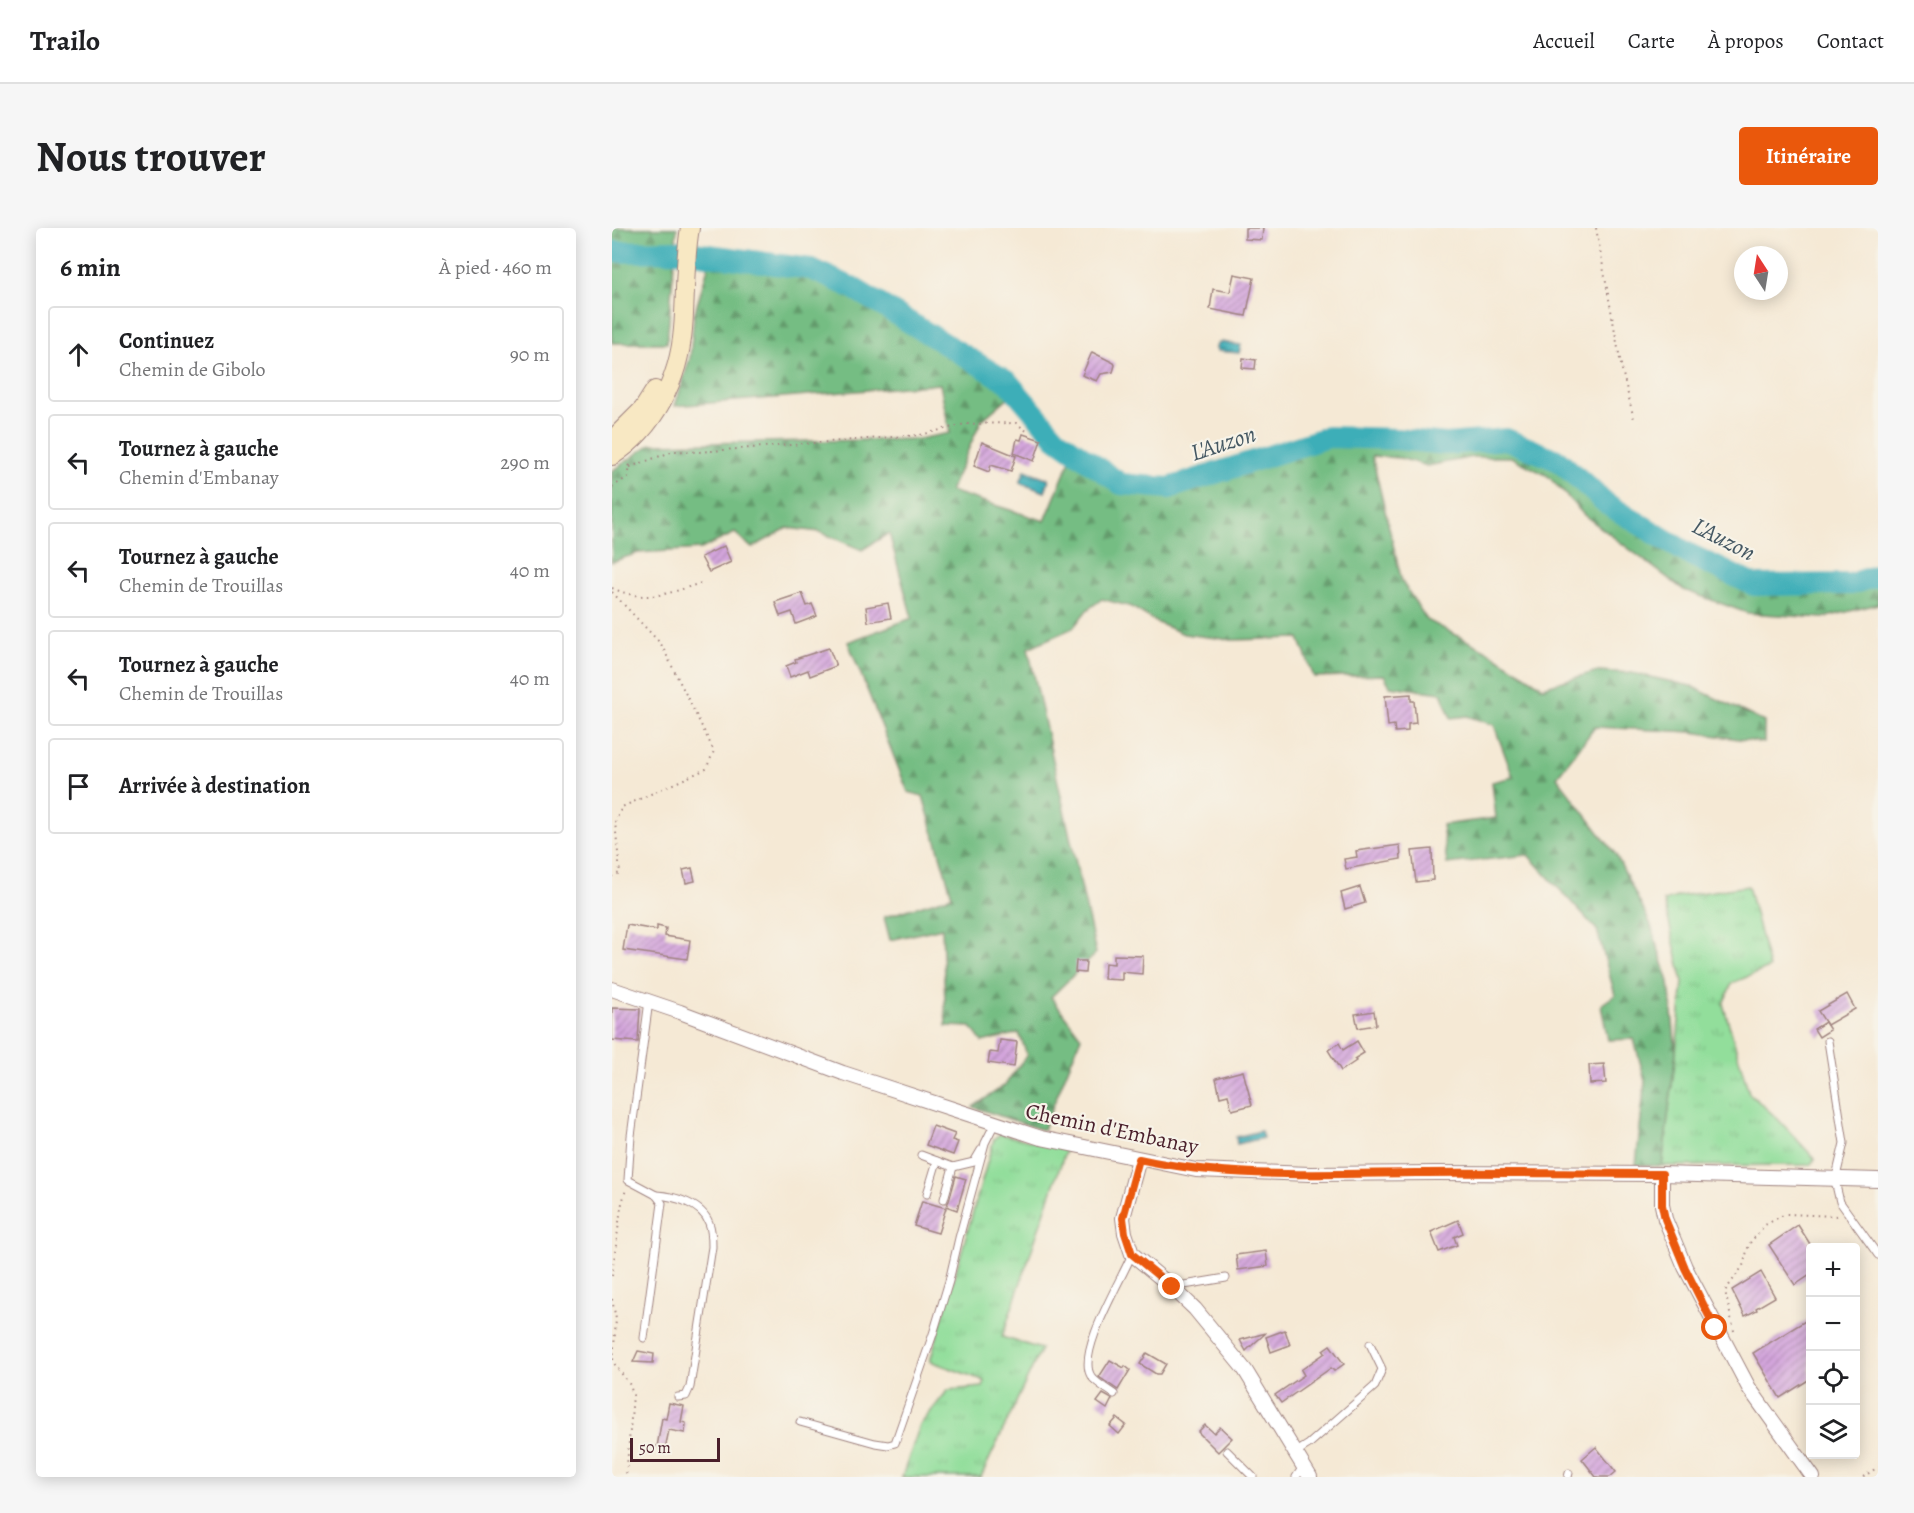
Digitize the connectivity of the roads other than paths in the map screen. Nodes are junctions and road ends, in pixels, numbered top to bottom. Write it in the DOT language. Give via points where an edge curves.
graph roads {
  1 [pos="690,228"];
  2 [pos="684,300"];
  3 [pos="612,440"];
  4 [pos="612,456"];
  5 [pos="612,989"];
  6 [pos="649,1001"];
  7 [pos="1828,1041"];
  8 [pos="995,1123"];
  9 [pos="985,1143"];
  10 [pos="921,1155"];
  11 [pos="1139,1159"];
  12 [pos="937,1161"];
  13 [pos="953,1167"];
  14 [pos="1662,1174"];
  15 [pos="1835,1180"];
  16 [pos="1878,1180"];
  17 [pos="927,1194"];
  18 [pos="656,1195"];
  19 [pos="944,1199"];
  20 [pos="1132,1254"];
  21 [pos="1878,1255"];
  22 [pos="1226,1278"];
  23 [pos="1172,1287"];
  24 [pos="644,1338"];
  25 [pos="1370,1344"];
  26 [pos="1114,1394"];
  27 [pos="678,1397"];
  28 [pos="800,1422"];
  29 [pos="1227,1451"];
  30 [pos="1295,1453"];
  31 [pos="1303,1474"];
  32 [pos="1253,1477"];
  33 [pos="1813,1477"];
  1 -- 2 [label="main road"];
  2 -- 3 [label="main road" via="662,376 643,409"];
  2 -- 4 [label="main road" via="678,363 672,382 652,418"];
  5 -- 6 [label="street, Chemin d'Embanay"];
  6 -- 8 [label="street, Chemin d'Embanay" via="843,1073"];
  6 -- 18 [label="lane" via="628,1180"];
  7 -- 15 [label="lane" via="1844,1143"];
  8 -- 9 [label="lane"];
  8 -- 11 [label="street, Chemin d'Embanay" via="1041,1138"];
  9 -- 13 [label="lane" via="974,1162"];
  9 -- 28 [label="lane" via="946,1292 895,1443 875,1443"];
  10 -- 12 [label="lane"];
  11 -- 14 [label="street, Chemin d'Embanay" via="1196,1170 1310,1174"];
  11 -- 20 [label="street" via="1123,1218"];
  12 -- 13 [label="lane"];
  12 -- 17 [label="lane"];
  13 -- 19 [label="lane"];
  14 -- 15 [label="street, Chemin d'Embanay"];
  14 -- 33 [label="street" via="1665,1219 1685,1268 1749,1388"];
  15 -- 16 [label="street, Chemin d'Embanay"];
  15 -- 21 [label="lane" via="1840,1202"];
  18 -- 24 [label="lane" via="662,1203"];
  18 -- 27 [label="lane" via="698,1207 709,1221 711,1233 690,1388 686,1396"];
  20 -- 23 [label="street"];
  20 -- 26 [label="lane" via="1091,1342 1088,1363 1091,1377"];
  22 -- 23 [label="lane"];
  23 -- 30 [label="street" via="1245,1370"];
  25 -- 30 [label="lane" via="1382,1370 1375,1386"];
  29 -- 32 [label="lane"];
  30 -- 31 [label="street"];
}
